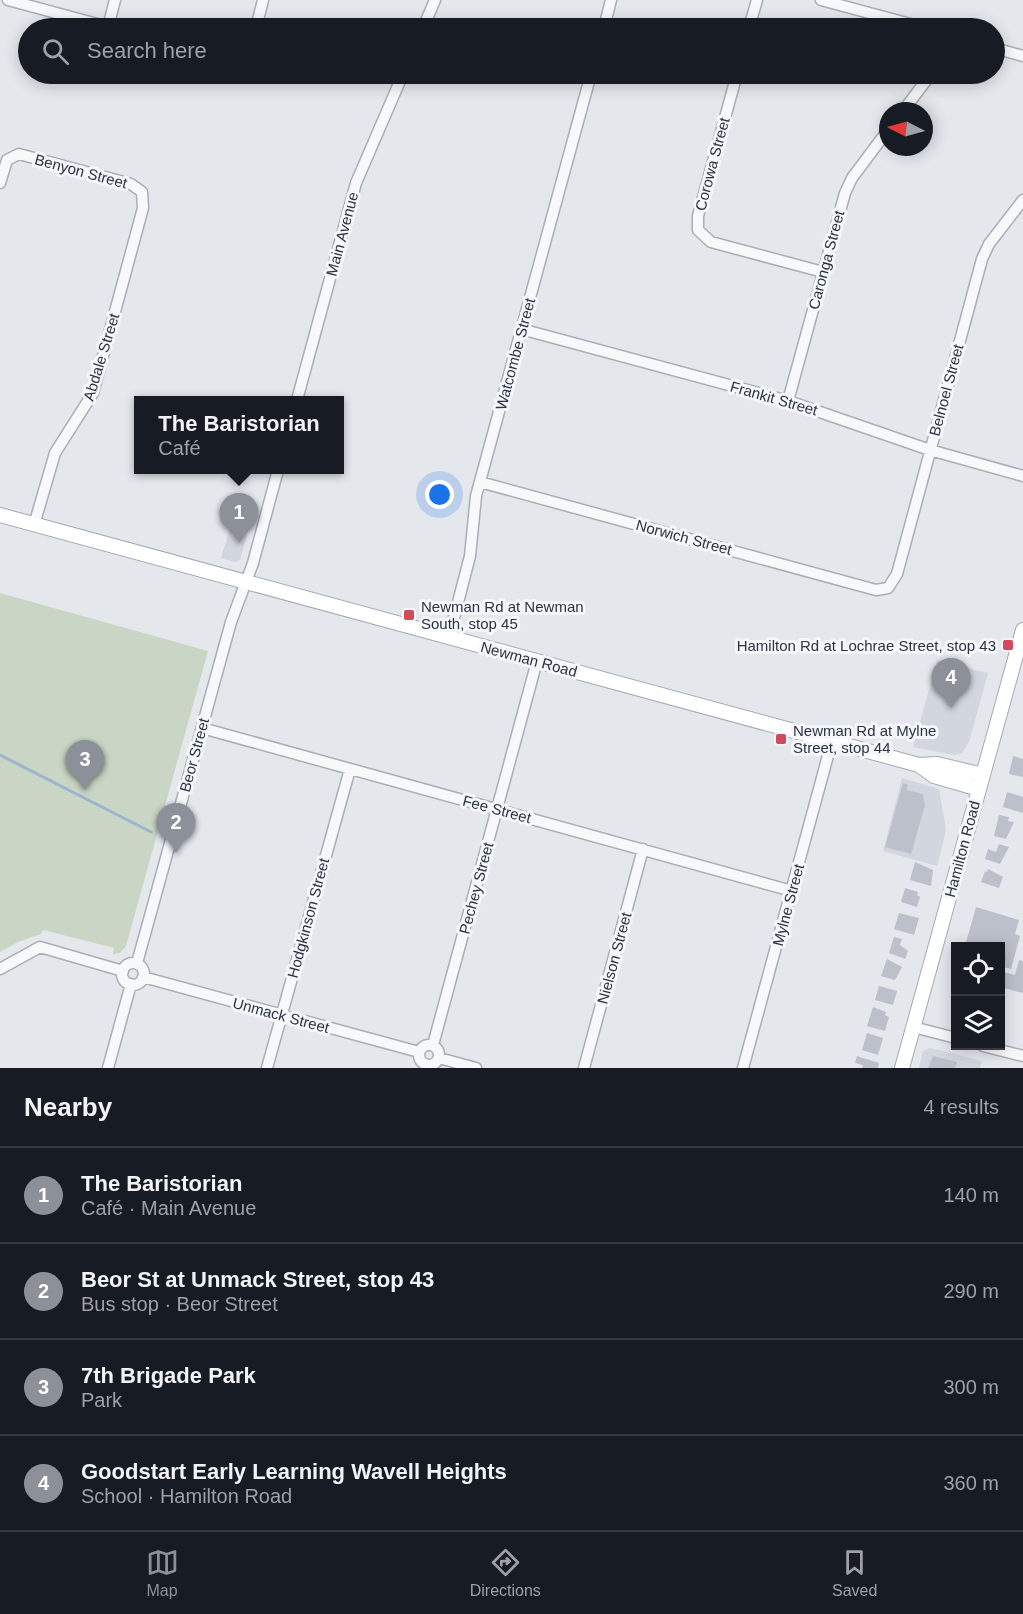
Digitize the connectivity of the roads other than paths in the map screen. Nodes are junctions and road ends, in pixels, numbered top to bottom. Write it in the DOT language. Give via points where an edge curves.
graph roads {
  1 [pos="8,0"];
  2 [pos="115,0"];
  3 [pos="263,0"];
  4 [pos="435,0"];
  5 [pos="611,0"];
  6 [pos="757,0"];
  7 [pos="821,0"];
  8 [pos="74,18"];
  9 [pos="112,18"];
  10 [pos="258,18"];
  11 [pos="427,18"];
  12 [pos="606,18"];
  13 [pos="752,18"];
  14 [pos="888,18"];
  15 [pos="1005,51"];
  16 [pos="1023,56"];
  17 [pos="399,84"];
  18 [pos="588,84"];
  19 [pos="734,84"];
  20 [pos="924,84"];
  21 [pos="910,102"];
  22 [pos="879,142"];
  23 [pos="0,183"];
  24 [pos="147,190"];
  25 [pos="1023,200"];
  26 [pos="823,272"];
  27 [pos="521,328"];
  28 [pos="298,396"];
  29 [pos="788,401"];
  30 [pos="930,450"];
  31 [pos="277,474"];
  32 [pos="1023,476"];
  33 [pos="480,482"];
  34 [pos="0,515"];
  35 [pos="34,525"];
  36 [pos="245,582"];
  37 [pos="888,588"];
  38 [pos="1023,630"];
  39 [pos="448,637"];
  40 [pos="537,661"];
  41 [pos="202,728"];
  42 [pos="832,741"];
  43 [pos="350,769"];
  44 [pos="981,782"];
  45 [pos="497,809"];
  46 [pos="643,849"];
  47 [pos="792,891"];
  48 [pos="137,963"];
  49 [pos="0,969"];
  50 [pos="123,971"];
  51 [pos="143,977"];
  52 [pos="131,984"];
  53 [pos="282,1015"];
  54 [pos="913,1027"];
  55 [pos="951,1037"];
  56 [pos="433,1045"];
  57 [pos="999,1050"];
  58 [pos="419,1052"];
  59 [pos="1023,1056"];
  60 [pos="439,1058"];
  61 [pos="426,1067"];
  62 [pos="108,1068"];
  63 [pos="267,1068"];
  64 [pos="476,1068"];
  65 [pos="584,1068"];
  66 [pos="744,1068"];
  67 [pos="902,1068"];
  1 -- 8 [label="street"];
  2 -- 9 [label="street"];
  3 -- 10 [label="street"];
  4 -- 11 [label="street"];
  5 -- 12 [label="street"];
  6 -- 13 [label="street"];
  7 -- 14 [label="street"];
  15 -- 16 [label="street"];
  17 -- 28 [label="street, Main Avenue" via="356,183"];
  18 -- 27 [label="street, Watcombe Street"];
  19 -- 26 [label="street, Corowa Street" via="698,216 701,235 711,242"];
  20 -- 21 [label="street"];
  22 -- 26 [label="street, Caronga Street" via="848,185"];
  23 -- 24 [label="street, Benyon Street" via="7,160 19,154"];
  24 -- 35 [label="street, Abdale Street" via="93,393 55,453"];
  25 -- 30 [label="street, Belnoel Street" via="982,259"];
  26 -- 29 [label="street, Caronga Street"];
  27 -- 29 [label="street, Frankit Street"];
  27 -- 33 [label="street, Watcombe Street"];
  29 -- 30 [label="street, Frankit Street"];
  30 -- 32 [label="street, Frankit Street"];
  30 -- 37 [label="street, Belnoel Street" via="897,574"];
  31 -- 36 [label="street"];
  33 -- 37 [label="street, Norwich Street" via="872,588"];
  33 -- 39 [label="street, Watcombe Street" via="470,556"];
  34 -- 35 [label="main road, Newman Road"];
  35 -- 36 [label="main road, Newman Road"];
  36 -- 39 [label="main road, Newman Road"];
  36 -- 41 [label="street, Beor Street"];
  38 -- 44 [label="main road, Hamilton Road"];
  39 -- 40 [label="main road, Newman Road"];
  40 -- 42 [label="main road, Newman Road"];
  40 -- 45 [label="street, Pechey Street"];
  41 -- 43 [label="street, Fee Street"];
  41 -- 48 [label="street, Beor Street"];
  42 -- 44 [label="main road, Newman Road" via="919,765 934,776"];
  42 -- 47 [label="street, Mylne Street"];
  43 -- 45 [label="street, Fee Street"];
  43 -- 53 [label="street, Hodgkinson Street"];
  44 -- 54 [label="main road, Hamilton Road"];
  45 -- 46 [label="street, Fee Street"];
  45 -- 56 [label="street, Pechey Street"];
  46 -- 47 [label="street, Fee Street"];
  46 -- 65 [label="street, Nielson Street"];
  47 -- 66 [label="street, Mylne Street"];
  48 -- 50 [label="street" via="130,963"];
  48 -- 51 [label="street" via="144,971"];
  49 -- 50 [label="street" via="40,947"];
  50 -- 52 [label="street" via="125,981"];
  51 -- 52 [label="street" via="139,983"];
  51 -- 53 [label="street, Unmack Street"];
  52 -- 62 [label="street"];
  53 -- 58 [label="street, Unmack Street"];
  53 -- 63 [label="street, Hodgkinson Street"];
  54 -- 55 [label="street"];
  54 -- 67 [label="main road, Hamilton Road"];
  56 -- 58 [label="street" via="426,1045"];
  56 -- 60 [label="street"];
  57 -- 59 [label="street"];
  58 -- 61 [label="street"];
  60 -- 61 [label="street"];
  60 -- 64 [label="street"];
}
